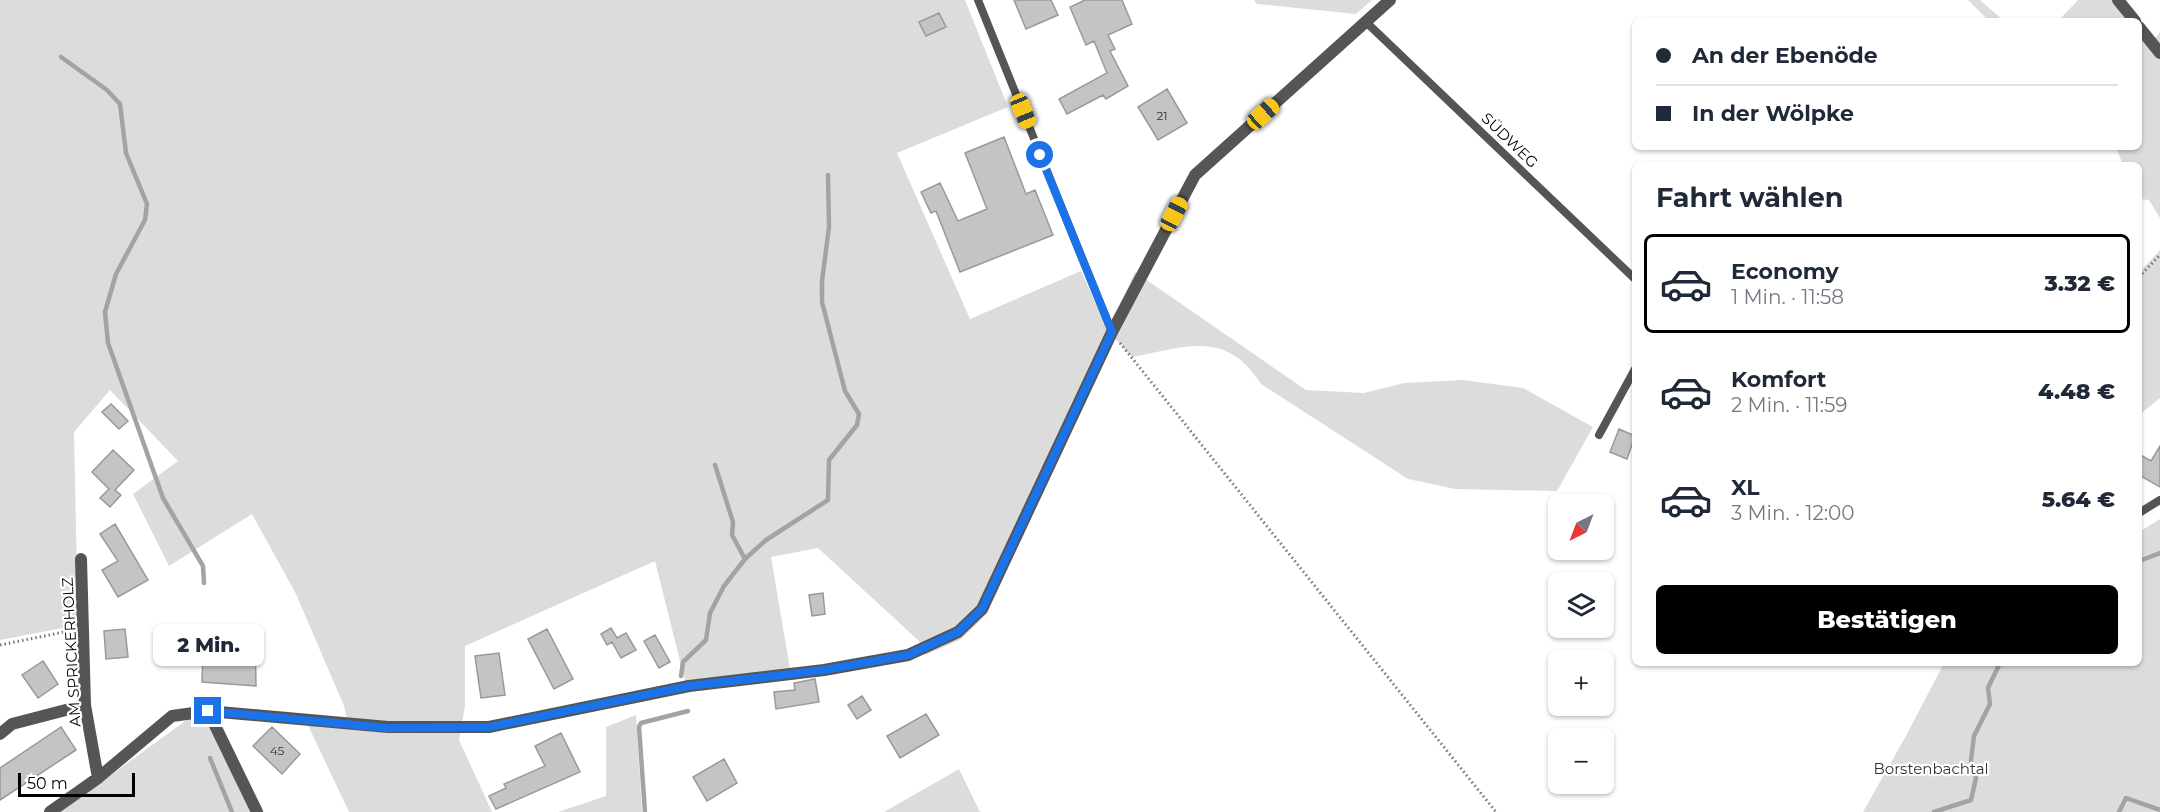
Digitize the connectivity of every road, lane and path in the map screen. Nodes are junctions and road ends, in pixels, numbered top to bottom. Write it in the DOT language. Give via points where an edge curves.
graph roads {
  1 [pos="978,0"];
  2 [pos="1390,0"];
  3 [pos="2118,0"];
  4 [pos="2132,18"];
  5 [pos="1366,22"];
  6 [pos="2142,31"];
  7 [pos="2160,53"];
  8 [pos="2160,255"];
  9 [pos="2142,274"];
  10 [pos="1632,276"];
  11 [pos="1112,332"];
  12 [pos="1632,374"];
  13 [pos="1599,435"];
  14 [pos="2160,500"];
  15 [pos="2142,511"];
  16 [pos="81,559"];
  17 [pos="82,628"];
  18 [pos="0,645"];
  19 [pos="85,705"];
  20 [pos="208,711"];
  21 [pos="0,734"];
  22 [pos="98,778"];
  23 [pos="50,812"];
  24 [pos="257,812"];
  25 [pos="1496,812"];
  1 -- 11 [label="lane"];
  2 -- 5 [label="street"];
  3 -- 4 [label="street"];
  5 -- 10 [label="lane, SÜDWEG"];
  5 -- 11 [label="street" via="1195,176"];
  6 -- 7 [label="street"];
  8 -- 9 [label="path"];
  11 -- 20 [label="street" via="982,609 958,632 908,655 824,670 689,686 489,727 388,728"];
  11 -- 25 [label="path"];
  12 -- 13 [label="lane"];
  14 -- 15 [label="lane"];
  16 -- 17 [label="street, AM SPRICKERHOLZ"];
  17 -- 18 [label="path"];
  17 -- 19 [label="street, AM SPRICKERHOLZ"];
  19 -- 21 [label="street" via="12,724"];
  19 -- 22 [label="street, AM SPRICKERHOLZ"];
  20 -- 22 [label="street" via="172,717"];
  20 -- 24 [label="street"];
  22 -- 23 [label="street"];
}
